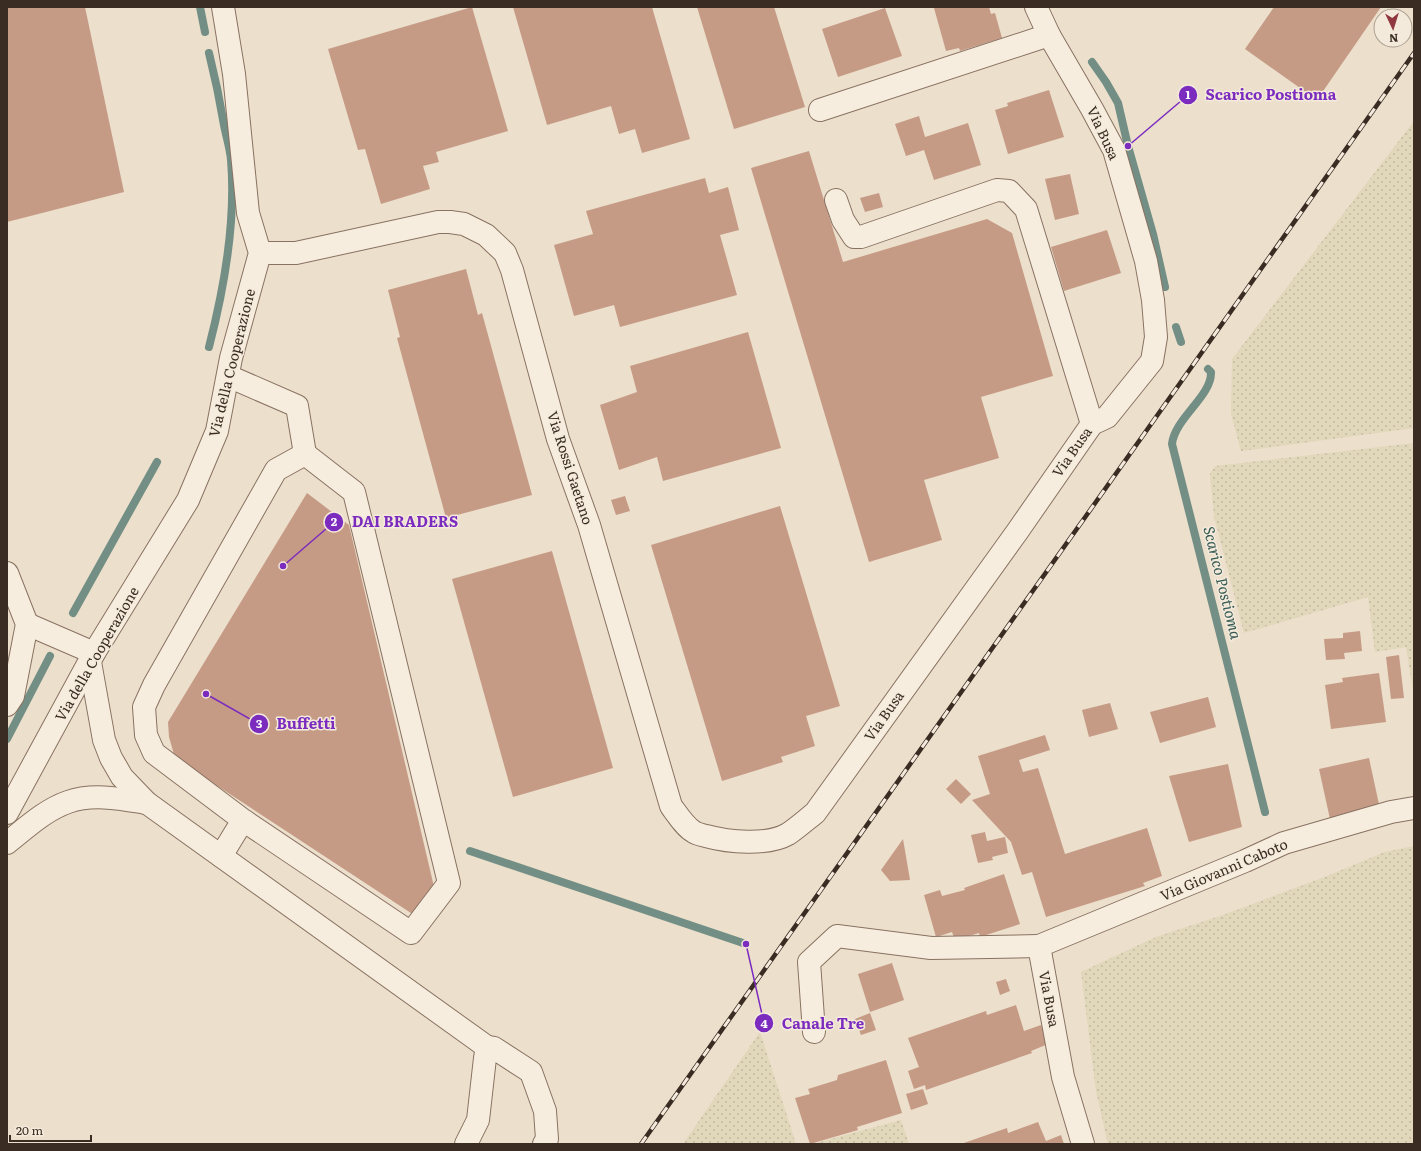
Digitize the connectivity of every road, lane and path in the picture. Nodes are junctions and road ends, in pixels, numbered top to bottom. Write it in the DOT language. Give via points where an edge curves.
graph roads {
  1 [pos="222,7"];
  2 [pos="1036,7"];
  3 [pos="1049,34"];
  4 [pos="820,110"];
  5 [pos="836,200"];
  6 [pos="260,253"];
  7 [pos="228,376"];
  8 [pos="1092,424"];
  9 [pos="305,454"];
  10 [pos="7,573"];
  11 [pos="27,624"];
  12 [pos="92,658"];
  13 [pos="7,705"];
  14 [pos="148,803"];
  15 [pos="1414,808"];
  16 [pos="7,813"];
  17 [pos="243,820"];
  18 [pos="787,835"];
  19 [pos="7,843"];
  20 [pos="221,856"];
  21 [pos="1039,946"];
  22 [pos="814,1032"];
  23 [pos="487,1047"];
  24 [pos="466,1144"];
  25 [pos="544,1144"];
  26 [pos="1083,1144"];
  1 -- 6 [label="street" via="234,74 248,213"];
  2 -- 3 [label="street, Via Busa"];
  3 -- 4 [label="street"];
  3 -- 8 [label="street, Via Busa" via="1114,150 1146,261 1153,300 1156,337 1152,360 1107,417"];
  5 -- 8 [label="street" via="845,224 854,237 862,237 997,190 1009,191 1026,209"];
  6 -- 7 [label="street, Via della Cooperazione"];
  6 -- 18 [label="street, Via Rossi Gaetano" via="296,253 438,222 464,224 486,235 505,253 512,270 558,439 588,525 671,806 693,832 718,839 751,842"];
  7 -- 9 [label="street" via="297,406"];
  7 -- 12 [label="street, Via della Cooperazione" via="217,431 188,500"];
  8 -- 18 [label="street, Via Busa" via="815,813"];
  9 -- 17 [label="street" via="276,470 144,707 146,734 154,754"];
  9 -- 17 [label="street" via="354,492 449,883 411,934"];
  10 -- 11 [label="street"];
  11 -- 12 [label="street"];
  11 -- 13 [label="street" via="13,696"];
  12 -- 14 [label="street" via="104,740 122,777"];
  12 -- 16 [label="street, Via della Cooperazione"];
  14 -- 19 [label="street" via="113,798 88,798 68,802 48,812"];
  14 -- 20 [label="street"];
  15 -- 21 [label="street, Via Giovanni Caboto" via="1391,812 1284,843"];
  17 -- 20 [label="street"];
  20 -- 23 [label="street"];
  21 -- 22 [label="street" via="931,948 838,936 809,962"];
  21 -- 26 [label="street, Via Busa" via="1063,1077"];
  23 -- 24 [label="street" via="478,1120"];
  23 -- 25 [label="street" via="494,1048 531,1072 546,1111 548,1139"];
}
